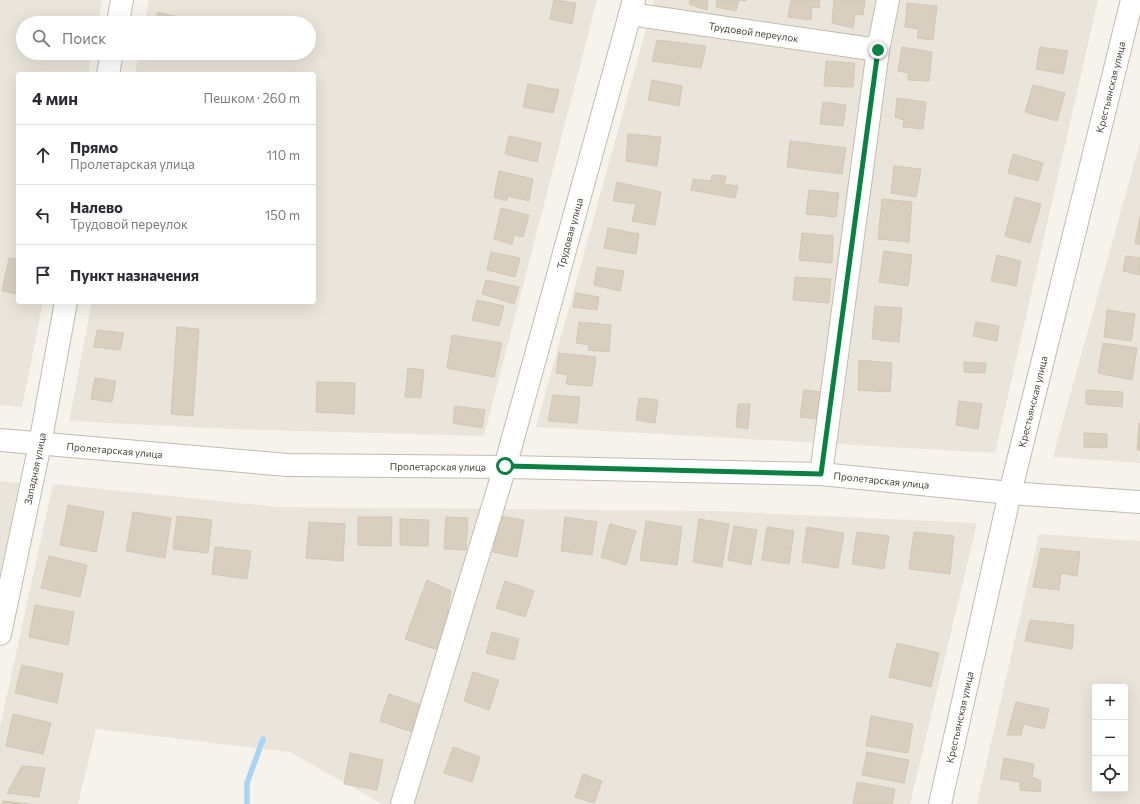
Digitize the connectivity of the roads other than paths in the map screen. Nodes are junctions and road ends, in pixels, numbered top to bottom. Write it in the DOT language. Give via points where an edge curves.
graph roads {
  1 [pos="122,0"];
  2 [pos="888,0"];
  3 [pos="1132,0"];
  4 [pos="632,7"];
  5 [pos="119,16"];
  6 [pos="878,50"];
  7 [pos="111,60"];
  8 [pos="108,72"];
  9 [pos="66,304"];
  10 [pos="0,440"];
  11 [pos="40,444"];
  12 [pos="505,466"];
  13 [pos="821,474"];
  14 [pos="1010,493"];
  15 [pos="1140,502"];
  16 [pos="0,634"];
  17 [pos="402,804"];
  18 [pos="940,804"];
  1 -- 5 [label="street"];
  2 -- 6 [label="street"];
  3 -- 14 [label="street, Крестьянская улица"];
  4 -- 6 [label="street, Трудовой переулок"];
  4 -- 12 [label="street, Трудовая улица"];
  6 -- 13 [label="street"];
  7 -- 8 [label="street"];
  9 -- 11 [label="street, Западная улица"];
  10 -- 11 [label="street, Пролетарская улица"];
  11 -- 12 [label="street, Пролетарская улица" via="286,465"];
  11 -- 16 [label="street, Западная улица"];
  12 -- 13 [label="street, Пролетарская улица"];
  12 -- 17 [label="street, Трудовая улица"];
  13 -- 14 [label="street, Пролетарская улица"];
  14 -- 15 [label="street, Пролетарская улица"];
  14 -- 18 [label="street, Крестьянская улица"];
}
